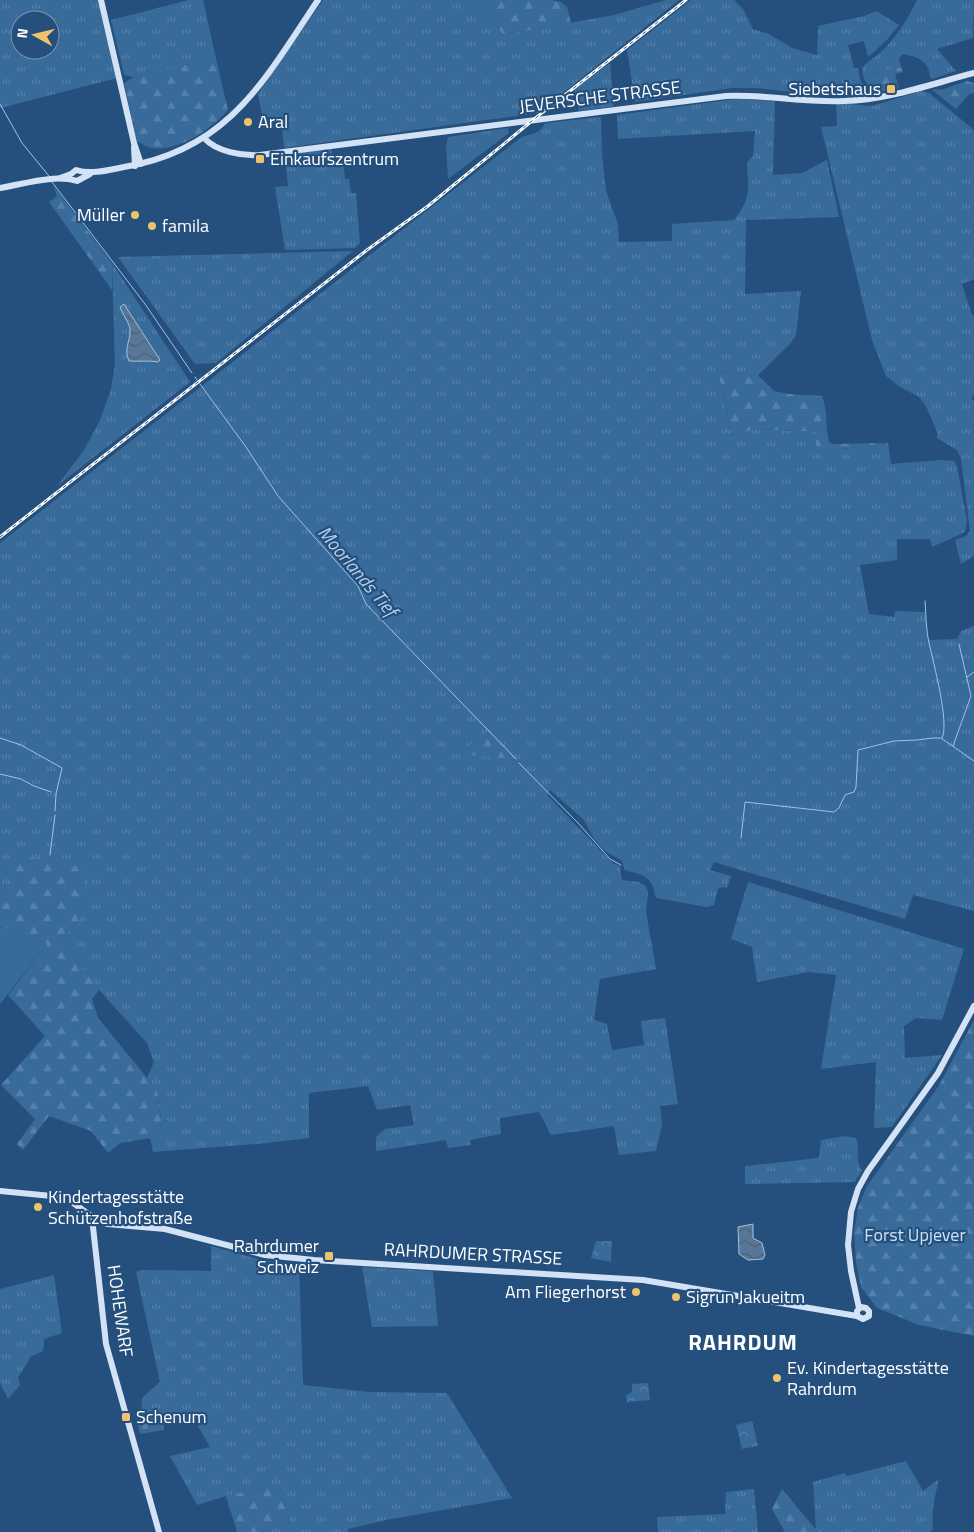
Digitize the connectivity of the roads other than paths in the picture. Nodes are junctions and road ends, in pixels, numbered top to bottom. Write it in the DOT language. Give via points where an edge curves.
graph roads {
  1 [pos="101,0"];
  2 [pos="318,0"];
  3 [pos="974,73"];
  4 [pos="207,137"];
  5 [pos="134,143"];
  6 [pos="139,154"];
  7 [pos="156,159"];
  8 [pos="138,165"];
  9 [pos="0,188"];
  10 [pos="974,1006"];
  11 [pos="0,1191"];
  12 [pos="98,1221"];
  13 [pos="159,1532"];
  1 -- 5 [label="street"];
  2 -- 4 [label="street" via="258,88 237,112"];
  3 -- 4 [label="street, JEVERSCHE STRASSE" via="867,100 814,102 726,96 260,155 229,151 209,144"];
  4 -- 7 [label="street"];
  5 -- 6 [label="street"];
  5 -- 8 [label="street"];
  6 -- 7 [label="street"];
  6 -- 8 [label="street"];
  7 -- 8 [label="street"];
  8 -- 9 [label="street" via="81,175 77,181 71,176"];
  10 -- 12 [label="street, RAHRDUMER STRASSE" via="938,1073 872,1164 858,1189 848,1240 859,1311 845,1314 643,1280 278,1257 165,1229 117,1226"];
  11 -- 12 [label="street" via="62,1197"];
  12 -- 13 [label="street, HOHEWARF" via="95,1238 106,1344"];
}
